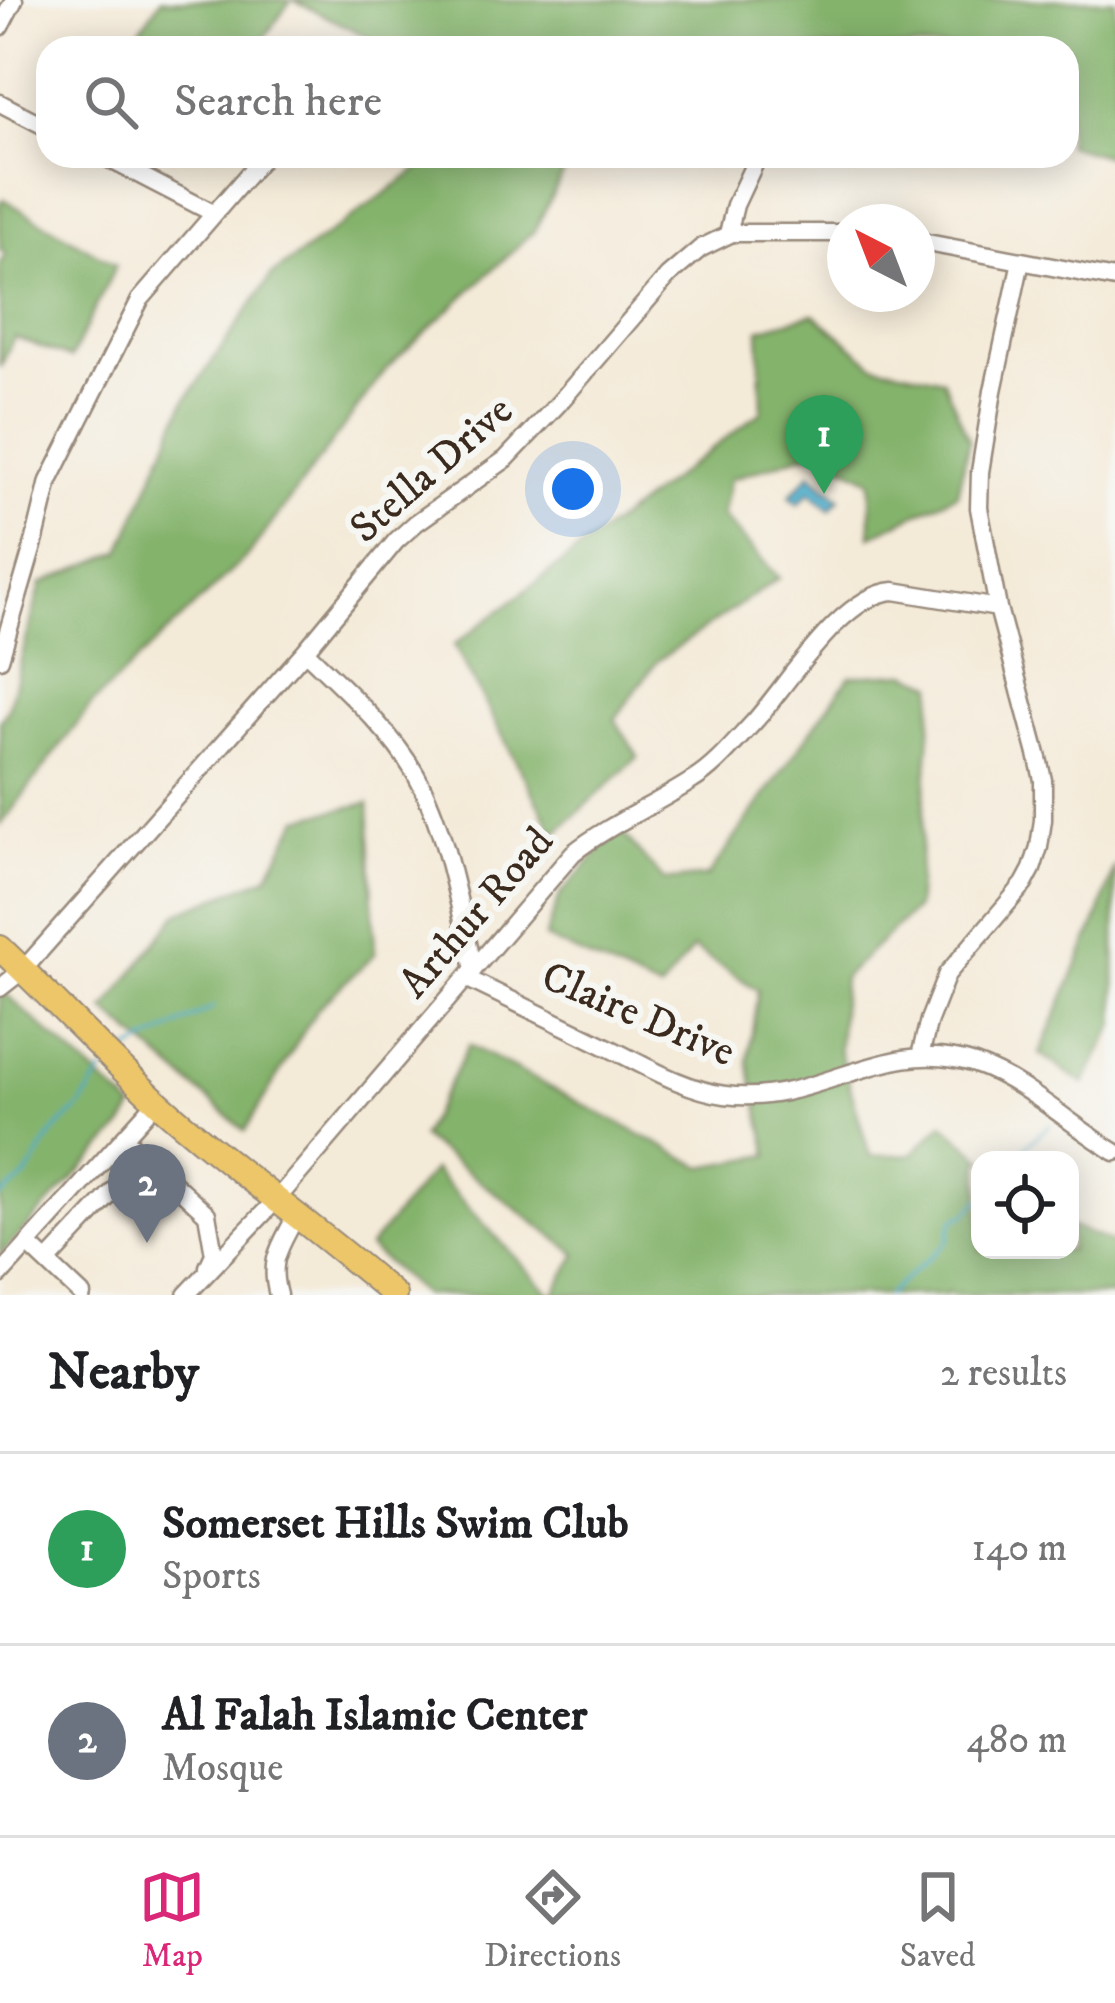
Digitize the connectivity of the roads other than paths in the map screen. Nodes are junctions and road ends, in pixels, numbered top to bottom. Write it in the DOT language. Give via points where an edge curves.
graph roads {
  1 [pos="14,0"];
  2 [pos="0,27"];
  3 [pos="0,103"];
  4 [pos="36,122"];
  5 [pos="126,168"];
  6 [pos="253,168"];
  7 [pos="752,168"];
  8 [pos="213,213"];
  9 [pos="827,233"];
  10 [pos="728,234"];
  11 [pos="935,245"];
  12 [pos="1021,262"];
  13 [pos="1115,279"];
  14 [pos="998,608"];
  15 [pos="305,651"];
  16 [pos="0,658"];
  17 [pos="0,948"];
  18 [pos="23,970"];
  19 [pos="470,974"];
  20 [pos="0,988"];
  21 [pos="920,1056"];
  22 [pos="157,1101"];
  23 [pos="124,1138"];
  24 [pos="1115,1152"];
  25 [pos="145,1157"];
  26 [pos="287,1207"];
  27 [pos="28,1244"];
  28 [pos="47,1262"];
  29 [pos="0,1275"];
  30 [pos="202,1278"];
  31 [pos="82,1295"];
  32 [pos="186,1295"];
  33 [pos="278,1295"];
  34 [pos="394,1295"];
  1 -- 2 [label="street"];
  3 -- 4 [label="street"];
  5 -- 8 [label="street"];
  6 -- 8 [label="street"];
  7 -- 10 [label="street"];
  8 -- 16 [label="street" via="140,300 60,455"];
  9 -- 10 [label="street"];
  10 -- 15 [label="street, Stella Drive" via="668,276 506,459 396,541"];
  11 -- 12 [label="street"];
  12 -- 13 [label="street"];
  12 -- 14 [label="street" via="980,472"];
  14 -- 19 [label="street, Arthur Road" via="894,591 861,601 706,771 573,854"];
  14 -- 21 [label="street" via="1043,780 1040,848 1024,884 947,974"];
  15 -- 18 [label="street, Stella Drive"];
  15 -- 19 [label="street" via="414,772 436,824"];
  17 -- 18 [label="highway"];
  18 -- 20 [label="street, Stella Drive"];
  18 -- 22 [label="highway"];
  19 -- 21 [label="street, Claire Drive" via="714,1093 769,1096"];
  19 -- 26 [label="street, Arthur Road"];
  21 -- 24 [label="street, Claire Drive" via="979,1065"];
  22 -- 23 [label="street"];
  22 -- 26 [label="highway"];
  23 -- 25 [label="street"];
  23 -- 27 [label="street"];
  25 -- 28 [label="street"];
  25 -- 30 [label="street" via="207,1214 214,1254"];
  26 -- 30 [label="street"];
  26 -- 33 [label="street" via="272,1275"];
  26 -- 34 [label="highway"];
  27 -- 28 [label="street"];
  27 -- 29 [label="street"];
  28 -- 31 [label="street"];
  30 -- 32 [label="street"];
}
